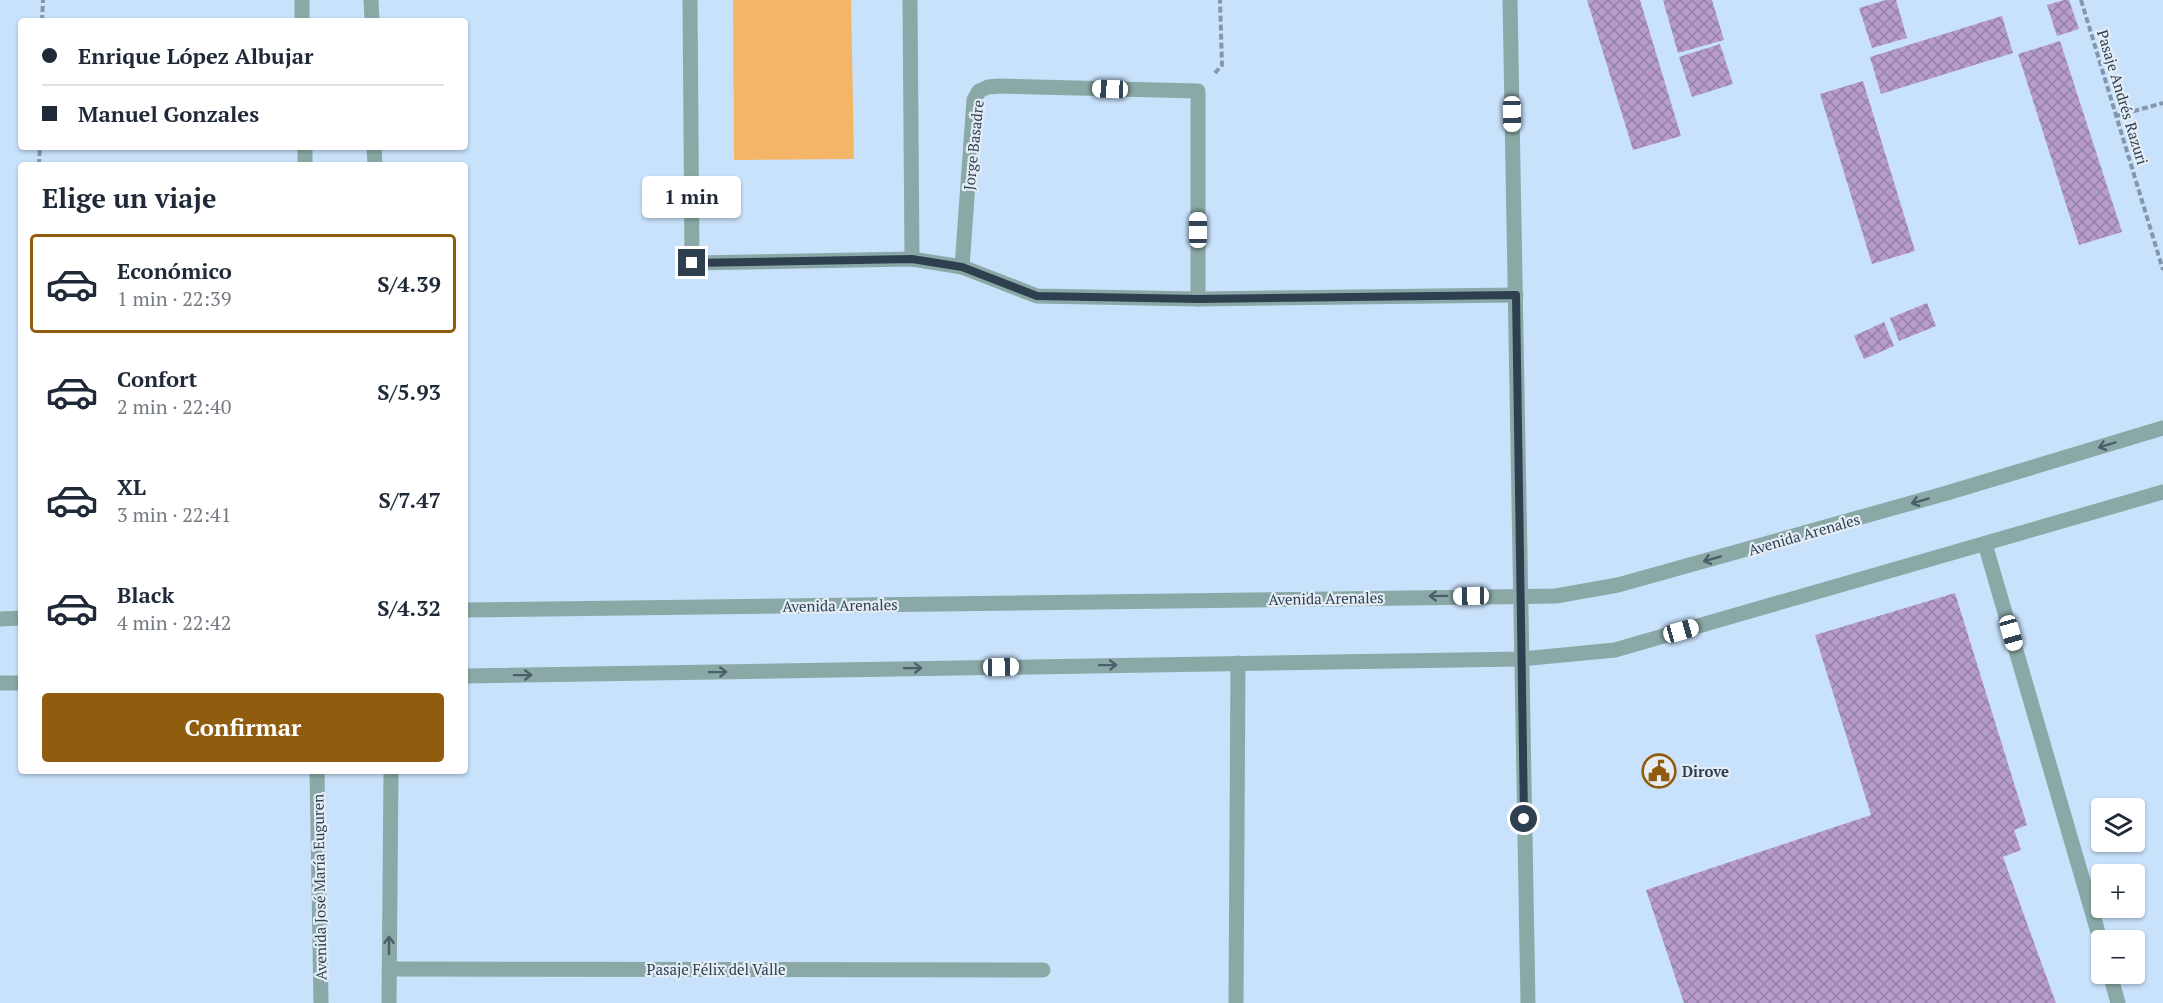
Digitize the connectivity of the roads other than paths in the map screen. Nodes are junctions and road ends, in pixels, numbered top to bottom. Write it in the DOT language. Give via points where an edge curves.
graph roads {
  1 [pos="302,0"];
  2 [pos="371,0"];
  3 [pos="690,0"];
  4 [pos="910,0"];
  5 [pos="1510,0"];
  6 [pos="302,18"];
  7 [pos="372,18"];
  8 [pos="912,259"];
  9 [pos="962,267"];
  10 [pos="1516,295"];
  11 [pos="1198,299"];
  12 [pos="2163,428"];
  13 [pos="2163,492"];
  14 [pos="1985,544"];
  15 [pos="1519,595"];
  16 [pos="468,610"];
  17 [pos="18,618"];
  18 [pos="0,620"];
  19 [pos="1521,659"];
  20 [pos="1238,663"];
  21 [pos="468,676"];
  22 [pos="0,683"];
  23 [pos="18,683"];
  24 [pos="316,774"];
  25 [pos="391,774"];
  26 [pos="2097,930"];
  27 [pos="389,969"];
  28 [pos="1043,970"];
  29 [pos="2113,984"];
  30 [pos="321,1003"];
  31 [pos="389,1003"];
  32 [pos="1236,1003"];
  33 [pos="1528,1003"];
  34 [pos="2118,1003"];
  1 -- 6 [label="street"];
  2 -- 7 [label="street"];
  3 -- 8 [label="street" via="692,263"];
  4 -- 8 [label="street"];
  5 -- 10 [label="street"];
  8 -- 9 [label="street"];
  9 -- 11 [label="street" via="1037,296"];
  9 -- 11 [label="street, Jorge Basadre" via="974,100 979,91 1000,86 1198,91"];
  10 -- 11 [label="street"];
  10 -- 15 [label="street"];
  12 -- 15 [label="street, Avenida Arenales, one-way" via="1947,494 1618,585 1556,596"];
  13 -- 14 [label="street"];
  14 -- 19 [label="street" via="1616,650"];
  14 -- 26 [label="street"];
  15 -- 16 [label="street, Avenida Arenales, one-way"];
  15 -- 19 [label="street"];
  17 -- 18 [label="street"];
  19 -- 20 [label="street"];
  19 -- 33 [label="street"];
  21 -- 20 [label="street, one-way"];
  20 -- 32 [label="street"];
  22 -- 23 [label="street"];
  24 -- 30 [label="street, Avenida José María Euguren"];
  27 -- 25 [label="street, one-way"];
  27 -- 28 [label="street, Pasaje Félix del Valle"];
  27 -- 31 [label="street"];
  29 -- 34 [label="street"];
}
